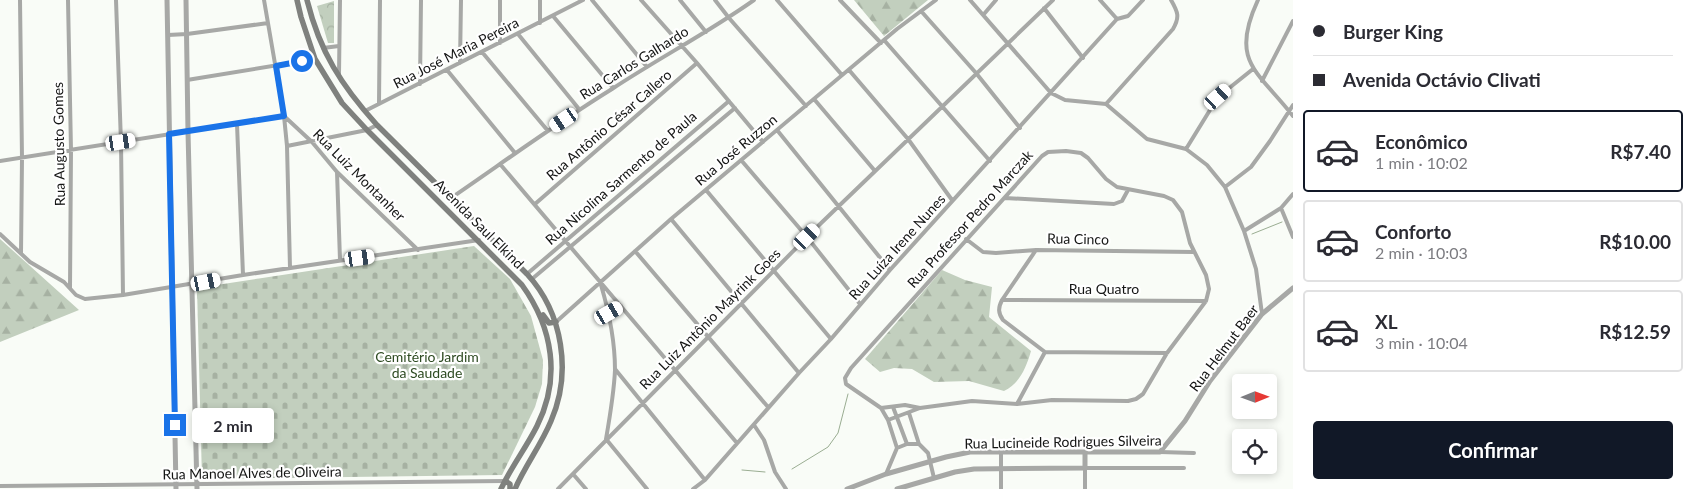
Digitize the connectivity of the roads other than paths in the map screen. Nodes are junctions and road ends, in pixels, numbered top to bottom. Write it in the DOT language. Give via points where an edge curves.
graph roads {
  1 [pos="20,0"];
  2 [pos="68,0"];
  3 [pos="116,0"];
  4 [pos="167,0"];
  5 [pos="186,0"];
  6 [pos="264,0"];
  7 [pos="297,0"];
  8 [pos="307,0"];
  9 [pos="340,0"];
  10 [pos="380,0"];
  11 [pos="421,0"];
  12 [pos="461,0"];
  13 [pos="500,0"];
  14 [pos="540,0"];
  15 [pos="592,0"];
  16 [pos="641,0"];
  17 [pos="680,0"];
  18 [pos="715,0"];
  19 [pos="753,0"];
  20 [pos="777,0"];
  21 [pos="840,0"];
  22 [pos="936,0"];
  23 [pos="970,0"];
  24 [pos="996,0"];
  25 [pos="1053,0"];
  26 [pos="1100,0"];
  27 [pos="1143,0"];
  28 [pos="1171,0"];
  29 [pos="1258,0"];
  30 [pos="581,1"];
  31 [pos="1044,8"];
  32 [pos="921,11"];
  33 [pos="984,14"];
  34 [pos="310,15"];
  35 [pos="553,16"];
  36 [pos="301,17"];
  37 [pos="729,18"];
  38 [pos="1117,19"];
  39 [pos="1293,21"];
  40 [pos="540,23"];
  41 [pos="268,24"];
  42 [pos="706,32"];
  43 [pos="187,34"];
  44 [pos="518,34"];
  45 [pos="168,35"];
  46 [pos="882,42"];
  47 [pos="1008,42"];
  48 [pos="500,43"];
  49 [pos="682,45"];
  50 [pos="339,46"];
  51 [pos="323,48"];
  52 [pos="482,52"];
  53 [pos="1083,58"];
  54 [pos="316,59"];
  55 [pos="460,63"];
  56 [pos="697,63"];
  57 [pos="276,66"];
  58 [pos="647,66"];
  59 [pos="1254,69"];
  60 [pos="447,70"];
  61 [pos="849,70"];
  62 [pos="976,73"];
  63 [pos="842,75"];
  64 [pos="339,78"];
  65 [pos="187,80"];
  66 [pos="1262,81"];
  67 [pos="420,84"];
  68 [pos="613,88"];
  69 [pos="1050,93"];
  70 [pos="814,100"];
  71 [pos="729,101"];
  72 [pos="379,104"];
  73 [pos="1106,104"];
  74 [pos="1293,105"];
  75 [pos="806,106"];
  76 [pos="941,106"];
  77 [pos="735,108"];
  78 [pos="579,110"];
  79 [pos="1289,110"];
  80 [pos="365,111"];
  81 [pos="284,116"];
  82 [pos="1293,116"];
  83 [pos="237,124"];
  84 [pos="377,125"];
  85 [pos="1020,128"];
  86 [pos="367,130"];
  87 [pos="777,130"];
  88 [pos="548,131"];
  89 [pos="188,132"];
  90 [pos="169,134"];
  91 [pos="908,139"];
  92 [pos="121,142"];
  93 [pos="312,142"];
  94 [pos="763,142"];
  95 [pos="287,146"];
  96 [pos="1186,149"];
  97 [pos="71,150"];
  98 [pos="516,153"];
  99 [pos="22,158"];
  100 [pos="741,160"];
  101 [pos="990,161"];
  102 [pos="0,162"];
  103 [pos="500,164"];
  104 [pos="875,170"];
  105 [pos="338,172"];
  106 [pos="1224,187"];
  107 [pos="706,190"];
  108 [pos="1128,190"];
  109 [pos="1293,194"];
  110 [pos="451,198"];
  111 [pos="1005,198"];
  112 [pos="952,200"];
  113 [pos="535,204"];
  114 [pos="839,206"];
  115 [pos="1281,208"];
  116 [pos="671,219"];
  117 [pos="1244,231"];
  118 [pos="0,234"];
  119 [pos="807,237"];
  120 [pos="1293,238"];
  121 [pos="966,239"];
  122 [pos="479,240"];
  123 [pos="565,240"];
  124 [pos="570,245"];
  125 [pos="418,250"];
  126 [pos="502,250"];
  127 [pos="1036,250"];
  128 [pos="635,252"];
  129 [pos="1194,252"];
  130 [pos="22,253"];
  131 [pos="340,260"];
  132 [pos="290,268"];
  133 [pos="774,270"];
  134 [pos="890,270"];
  135 [pos="243,275"];
  136 [pos="529,276"];
  137 [pos="601,283"];
  138 [pos="192,284"];
  139 [pos="172,287"];
  140 [pos="70,288"];
  141 [pos="1293,288"];
  142 [pos="123,295"];
  143 [pos="1002,300"];
  144 [pos="1206,301"];
  145 [pos="740,304"];
  146 [pos="860,304"];
  147 [pos="536,305"];
  148 [pos="621,306"];
  149 [pos="609,313"];
  150 [pos="1262,314"];
  151 [pos="556,322"];
  152 [pos="707,337"];
  153 [pos="831,339"];
  154 [pos="1044,352"];
  155 [pos="1168,353"];
  156 [pos="615,369"];
  157 [pos="675,370"];
  158 [pos="799,373"];
  159 [pos="642,403"];
  160 [pos="1017,404"];
  161 [pos="894,407"];
  162 [pos="768,408"];
  163 [pos="881,408"];
  164 [pos="920,408"];
  165 [pos="908,413"];
  166 [pos="897,417"];
  167 [pos="888,420"];
  168 [pos="754,425"];
  169 [pos="606,439"];
  170 [pos="737,443"];
  171 [pos="907,444"];
  172 [pos="919,444"];
  173 [pos="897,448"];
  174 [pos="1001,452"];
  175 [pos="1085,452"];
  176 [pos="1160,452"];
  177 [pos="1194,453"];
  178 [pos="930,462"];
  179 [pos="1085,468"];
  180 [pos="1184,468"];
  181 [pos="1001,469"];
  182 [pos="573,474"];
  183 [pos="886,474"];
  184 [pos="934,478"];
  185 [pos="705,480"];
  186 [pos="504,481"];
  187 [pos="343,483"];
  188 [pos="0,486"];
  189 [pos="197,486"];
  190 [pos="915,486"];
  191 [pos="17,487"];
  192 [pos="58,487"];
  193 [pos="98,487"];
  194 [pos="136,487"];
  195 [pos="176,487"];
  196 [pos="901,488"];
  197 [pos="343,489"];
  198 [pos="501,489"];
  199 [pos="510,489"];
  200 [pos="515,489"];
  201 [pos="558,489"];
  202 [pos="586,489"];
  203 [pos="647,489"];
  204 [pos="693,489"];
  205 [pos="786,489"];
  206 [pos="848,489"];
  207 [pos="1001,489"];
  208 [pos="1085,489"];
  1 -- 99 [label="street"];
  2 -- 97 [label="street, Rua Augusto Gomes"];
  3 -- 92 [label="street"];
  4 -- 45 [label="street"];
  5 -- 43 [label="street"];
  6 -- 41 [label="street"];
  7 -- 36 [label="main road, Avenida Saul Elkind"];
  8 -- 34 [label="main road, Avenida Saul Elkind"];
  9 -- 50 [label="street"];
  10 -- 72 [label="street"];
  11 -- 67 [label="street"];
  12 -- 55 [label="street"];
  13 -- 48 [label="street"];
  14 -- 40 [label="street"];
  15 -- 58 [label="street"];
  16 -- 49 [label="street"];
  17 -- 42 [label="street"];
  18 -- 37 [label="street"];
  19 -- 37 [label="street, Rua Carlos Galhardo"];
  20 -- 63 [label="street"];
  21 -- 46 [label="street"];
  22 -- 32 [label="street, Rua José Ruzzon"];
  23 -- 33 [label="street"];
  24 -- 33 [label="street"];
  25 -- 31 [label="street, Rua Luiz Antônio Mayrink Goes"];
  26 -- 38 [label="street"];
  27 -- 38 [label="street, Rua Luíza Irene Nunes" via="1128,16"];
  28 -- 73 [label="street" via="1178,12 1173,29"];
  29 -- 59 [label="street" via="1246,36 1247,53"];
  30 -- 35 [label="street, Rua José Maria Pereira"];
  31 -- 47 [label="street, Rua Luiz Antônio Mayrink Goes"];
  31 -- 53 [label="street"];
  32 -- 46 [label="street, Rua José Ruzzon"];
  32 -- 62 [label="street"];
  33 -- 47 [label="street"];
  34 -- 36 [label="main road"];
  34 -- 51 [label="main road, Avenida Saul Elkind"];
  35 -- 40 [label="street, Rua José Maria Pereira"];
  35 -- 68 [label="street"];
  36 -- 54 [label="main road, Avenida Saul Elkind"];
  37 -- 42 [label="street, Rua Carlos Galhardo"];
  37 -- 75 [label="street"];
  38 -- 53 [label="street, Rua Luíza Irene Nunes"];
  39 -- 66 [label="street"];
  40 -- 44 [label="street, Rua José Maria Pereira"];
  41 -- 43 [label="street"];
  41 -- 57 [label="street"];
  42 -- 49 [label="street, Rua Carlos Galhardo"];
  43 -- 45 [label="street"];
  43 -- 65 [label="street"];
  44 -- 48 [label="street, Rua José Maria Pereira"];
  44 -- 78 [label="street"];
  45 -- 90 [label="street"];
  46 -- 61 [label="street, Rua José Ruzzon"];
  46 -- 76 [label="street"];
  47 -- 62 [label="street, Rua Luiz Antônio Mayrink Goes"];
  47 -- 69 [label="street"];
  48 -- 52 [label="street, Rua José Maria Pereira"];
  49 -- 56 [label="street"];
  49 -- 58 [label="street, Rua Carlos Galhardo"];
  50 -- 51 [label="street"];
  50 -- 64 [label="street"];
  51 -- 64 [label="main road, Avenida Saul Elkind"];
  52 -- 55 [label="street, Rua José Maria Pereira"];
  52 -- 88 [label="street"];
  53 -- 69 [label="street, Rua Luíza Irene Nunes"];
  54 -- 57 [label="street"];
  54 -- 86 [label="main road, Avenida Saul Elkind" via="342,102"];
  55 -- 60 [label="street, Rua José Maria Pereira"];
  56 -- 71 [label="street"];
  56 -- 113 [label="street, Rua Antônio César Callero"];
  57 -- 65 [label="street"];
  57 -- 81 [label="street"];
  58 -- 68 [label="street, Rua Carlos Galhardo"];
  59 -- 66 [label="street"];
  59 -- 96 [label="street" via="1218,97"];
  60 -- 67 [label="street, Rua José Maria Pereira"];
  60 -- 98 [label="street"];
  61 -- 63 [label="street, Rua José Ruzzon"];
  61 -- 91 [label="street"];
  62 -- 76 [label="street, Rua Luiz Antônio Mayrink Goes"];
  62 -- 85 [label="street"];
  63 -- 70 [label="street, Rua José Ruzzon"];
  64 -- 80 [label="main road, Avenida Saul Elkind"];
  65 -- 89 [label="street"];
  66 -- 79 [label="street"];
  67 -- 72 [label="street, Rua José Maria Pereira"];
  68 -- 78 [label="street, Rua Carlos Galhardo"];
  69 -- 73 [label="street" via="1065,100"];
  69 -- 85 [label="street, Rua Luíza Irene Nunes"];
  70 -- 75 [label="street, Rua José Ruzzon"];
  70 -- 104 [label="street"];
  71 -- 77 [label="street"];
  71 -- 123 [label="street, Rua Nicolina Sarmento de Paula"];
  72 -- 80 [label="street, Rua José Maria Pereira"];
  73 -- 96 [label="street" via="1147,139"];
  74 -- 79 [label="street"];
  75 -- 87 [label="street, Rua José Ruzzon"];
  76 -- 91 [label="street, Rua Luiz Antônio Mayrink Goes"];
  76 -- 101 [label="street"];
  77 -- 94 [label="street"];
  77 -- 124 [label="street, Rua Nicolina Sarmento de Paula"];
  78 -- 88 [label="street, Rua Carlos Galhardo"];
  79 -- 82 [label="street"];
  79 -- 106 [label="street" via="1250,166"];
  80 -- 84 [label="main road, Avenida Saul Elkind"];
  81 -- 83 [label="street"];
  81 -- 93 [label="street, Rua Luiz Montanher"];
  81 -- 95 [label="street"];
  83 -- 89 [label="street"];
  83 -- 135 [label="street"];
  84 -- 86 [label="street"];
  84 -- 110 [label="main road, Avenida Saul Elkind"];
  85 -- 101 [label="street, Rua Luíza Irene Nunes"];
  86 -- 93 [label="street"];
  86 -- 122 [label="main road, Avenida Saul Elkind"];
  87 -- 94 [label="street, Rua José Ruzzon"];
  87 -- 114 [label="street"];
  88 -- 98 [label="street, Rua Carlos Galhardo"];
  89 -- 90 [label="street"];
  89 -- 138 [label="street"];
  90 -- 92 [label="street"];
  90 -- 139 [label="street"];
  91 -- 104 [label="street, Rua Luiz Antônio Mayrink Goes"];
  91 -- 112 [label="street"];
  92 -- 97 [label="street"];
  92 -- 142 [label="street"];
  93 -- 95 [label="street"];
  93 -- 105 [label="street, Rua Luiz Montanher"];
  94 -- 100 [label="street, Rua José Ruzzon"];
  95 -- 132 [label="street"];
  96 -- 106 [label="street" via="1207,164"];
  97 -- 99 [label="street"];
  97 -- 140 [label="street, Rua Augusto Gomes"];
  98 -- 103 [label="street, Rua Carlos Galhardo"];
  99 -- 102 [label="street"];
  99 -- 130 [label="street"];
  100 -- 107 [label="street, Rua José Ruzzon"];
  100 -- 119 [label="street"];
  101 -- 112 [label="street, Rua Luíza Irene Nunes"];
  103 -- 110 [label="street, Rua Carlos Galhardo"];
  103 -- 113 [label="street"];
  104 -- 114 [label="street, Rua Luiz Antônio Mayrink Goes"];
  105 -- 125 [label="street, Rua Luiz Montanher"];
  105 -- 131 [label="street"];
  106 -- 117 [label="street"];
  107 -- 116 [label="street, Rua José Ruzzon"];
  107 -- 133 [label="street"];
  108 -- 111 [label="street" via="1122,201 1114,204"];
  108 -- 111 [label="street, Rua Professor Pedro Marczak" via="1106,179 1082,153 1048,152"];
  108 -- 129 [label="street, Rua Professor Pedro Marczak" via="1173,200 1182,212"];
  109 -- 115 [label="street"];
  110 -- 126 [label="main road, Avenida Saul Elkind"];
  111 -- 121 [label="street, Rua Professor Pedro Marczak"];
  112 -- 134 [label="street, Rua Luíza Irene Nunes"];
  113 -- 123 [label="street"];
  114 -- 119 [label="street, Rua Luiz Antônio Mayrink Goes"];
  114 -- 134 [label="street"];
  115 -- 117 [label="street"];
  115 -- 120 [label="street"];
  116 -- 128 [label="street, Rua José Ruzzon"];
  116 -- 145 [label="street"];
  117 -- 150 [label="street" via="1256,269"];
  118 -- 130 [label="street"];
  119 -- 133 [label="street, Rua Luiz Antônio Mayrink Goes"];
  119 -- 146 [label="street"];
  121 -- 127 [label="street, Rua Cinco" via="983,252"];
  121 -- 163 [label="street, Rua Professor Pedro Marczak" via="846,374 846,384"];
  122 -- 125 [label="street"];
  122 -- 126 [label="main road" via="486,240"];
  122 -- 147 [label="main road, Avenida Saul Elkind" via="522,285"];
  123 -- 124 [label="street"];
  123 -- 136 [label="street, Rua Nicolina Sarmento de Paula"];
  124 -- 136 [label="street, Rua Nicolina Sarmento de Paula"];
  124 -- 137 [label="street"];
  125 -- 131 [label="street"];
  126 -- 136 [label="main road, Avenida Saul Elkind"];
  127 -- 129 [label="street, Rua Cinco"];
  127 -- 143 [label="street"];
  128 -- 137 [label="street, Rua José Ruzzon"];
  128 -- 152 [label="street"];
  129 -- 144 [label="street, Rua Professor Pedro Marczak" via="1206,275 1209,289"];
  130 -- 140 [label="street" via="30,262"];
  131 -- 132 [label="street"];
  132 -- 135 [label="street"];
  133 -- 145 [label="street, Rua Luiz Antônio Mayrink Goes"];
  133 -- 153 [label="street"];
  134 -- 146 [label="street, Rua Luíza Irene Nunes"];
  135 -- 138 [label="street"];
  136 -- 151 [label="main road, Avenida Saul Elkind"];
  137 -- 148 [label="street"];
  137 -- 149 [label="street"];
  137 -- 151 [label="street, Rua José Ruzzon"];
  138 -- 139 [label="street"];
  138 -- 189 [label="street"];
  139 -- 142 [label="street"];
  139 -- 195 [label="street"];
  140 -- 142 [label="street" via="85,299"];
  141 -- 150 [label="street, Rua Helmut Baer"];
  143 -- 144 [label="street, Rua Quatro"];
  143 -- 154 [label="street" via="999,314 1003,320"];
  144 -- 155 [label="street"];
  145 -- 152 [label="street, Rua Luiz Antônio Mayrink Goes"];
  145 -- 158 [label="street"];
  146 -- 153 [label="street, Rua Luíza Irene Nunes"];
  147 -- 151 [label="main road" via="547,322"];
  147 -- 186 [label="main road, Avenida Saul Elkind" via="549,344 552,368 549,392 536,427"];
  148 -- 149 [label="street"];
  148 -- 157 [label="street"];
  149 -- 156 [label="street"];
  150 -- 176 [label="street, Rua Helmut Baer" via="1210,380 1185,421"];
  151 -- 200 [label="main road, Avenida Saul Elkind" via="562,356 559,396 547,432"];
  152 -- 157 [label="street, Rua Luiz Antônio Mayrink Goes"];
  152 -- 162 [label="street"];
  153 -- 158 [label="street, Rua Luíza Irene Nunes"];
  154 -- 155 [label="street"];
  154 -- 160 [label="street"];
  155 -- 160 [label="street" via="1144,394 1136,399 1052,400"];
  156 -- 159 [label="street"];
  156 -- 169 [label="street"];
  157 -- 159 [label="street, Rua Luiz Antônio Mayrink Goes"];
  157 -- 170 [label="street"];
  158 -- 162 [label="street, Rua Luíza Irene Nunes"];
  159 -- 169 [label="street, Rua Luiz Antônio Mayrink Goes"];
  159 -- 185 [label="street"];
  160 -- 164 [label="street" via="972,400"];
  161 -- 163 [label="street"];
  161 -- 164 [label="street"];
  161 -- 166 [label="street"];
  162 -- 168 [label="street, Rua Luíza Irene Nunes"];
  163 -- 167 [label="street"];
  164 -- 165 [label="street"];
  165 -- 166 [label="street"];
  165 -- 172 [label="street"];
  166 -- 167 [label="street"];
  166 -- 171 [label="street"];
  167 -- 173 [label="street"];
  168 -- 170 [label="street, Rua Luíza Irene Nunes"];
  168 -- 205 [label="street"];
  169 -- 182 [label="street, Rua Luiz Antônio Mayrink Goes"];
  169 -- 203 [label="street"];
  170 -- 185 [label="street, Rua Luíza Irene Nunes"];
  171 -- 172 [label="street"];
  171 -- 173 [label="street"];
  172 -- 178 [label="street" via="928,453"];
  173 -- 183 [label="street"];
  174 -- 175 [label="street, Rua Lucineide Rodrigues Silveira"];
  174 -- 178 [label="street, Rua Lucineide Rodrigues Silveira" via="970,452"];
  174 -- 181 [label="street"];
  175 -- 176 [label="street, Rua Lucineide Rodrigues Silveira"];
  175 -- 179 [label="street"];
  176 -- 177 [label="street, Rua Lucineide Rodrigues Silveira"];
  178 -- 183 [label="street, Rua Lucineide Rodrigues Silveira"];
  178 -- 184 [label="street"];
  179 -- 180 [label="street"];
  179 -- 181 [label="street"];
  179 -- 208 [label="street"];
  181 -- 184 [label="street" via="974,469"];
  181 -- 207 [label="street"];
  182 -- 201 [label="street, Rua Luiz Antônio Mayrink Goes"];
  182 -- 202 [label="street"];
  183 -- 206 [label="street, Rua Lucineide Rodrigues Silveira"];
  184 -- 190 [label="street"];
  185 -- 204 [label="street, Rua Luíza Irene Nunes"];
  186 -- 187 [label="street, Rua Manoel Alves de Oliveira"];
  186 -- 198 [label="main road, Avenida Saul Elkind"];
  186 -- 199 [label="main road" via="510,484"];
  187 -- 189 [label="street, Rua Manoel Alves de Oliveira"];
  187 -- 197 [label="street"];
  188 -- 191 [label="street, Rua Manoel Alves de Oliveira"];
  189 -- 195 [label="street, Rua Manoel Alves de Oliveira"];
  190 -- 196 [label="street"];
  191 -- 192 [label="street, Rua Manoel Alves de Oliveira"];
  192 -- 193 [label="street, Rua Manoel Alves de Oliveira"];
  193 -- 194 [label="street, Rua Manoel Alves de Oliveira"];
  194 -- 195 [label="street, Rua Manoel Alves de Oliveira"];
}
